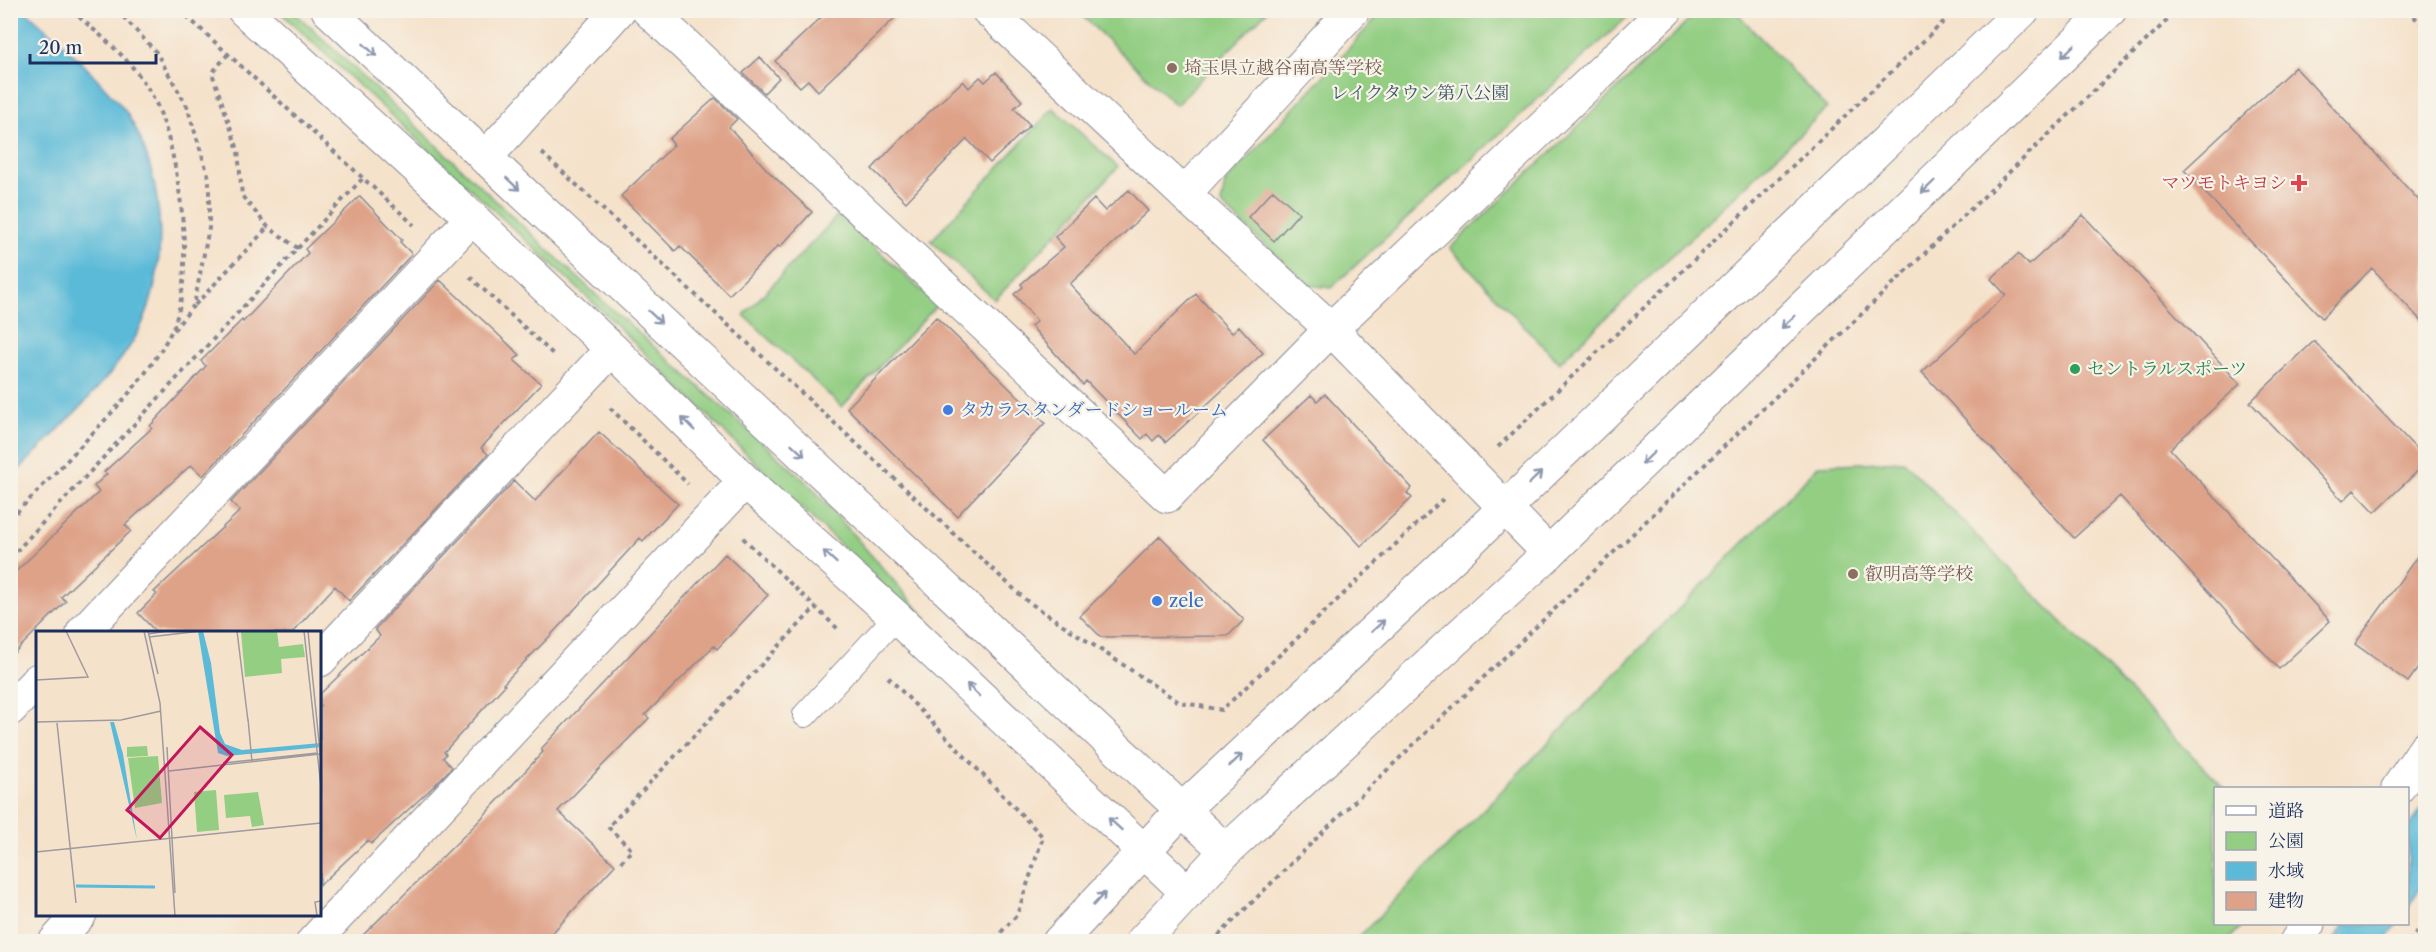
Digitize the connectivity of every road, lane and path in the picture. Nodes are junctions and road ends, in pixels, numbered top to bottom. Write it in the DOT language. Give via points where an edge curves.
graph roads {
  1 [pos="71,10"];
  2 [pos="117,10"];
  3 [pos="180,10"];
  4 [pos="244,10"];
  5 [pos="328,10"];
  6 [pos="619,10"];
  7 [pos="648,10"];
  8 [pos="988,10"];
  9 [pos="1353,10"];
  10 [pos="1666,10"];
  11 [pos="1956,10"];
  12 [pos="2023,10"];
  13 [pos="2110,10"];
  14 [pos="2178,10"];
  15 [pos="2407,10"];
  16 [pos="2426,28"];
  17 [pos="228,54"];
  18 [pos="513,126"];
  19 [pos="485,158"];
  20 [pos="363,178"];
  21 [pos="1184,194"];
  22 [pos="472,218"];
  23 [pos="268,227"];
  24 [pos="299,249"];
  25 [pos="442,251"];
  26 [pos="195,305"];
  27 [pos="1331,329"];
  28 [pos="171,332"];
  29 [pos="612,349"];
  30 [pos="582,382"];
  31 [pos="1470,474"];
  32 [pos="745,481"];
  33 [pos="1505,508"];
  34 [pos="717,512"];
  35 [pos="10,519"];
  36 [pos="1549,553"];
  37 [pos="10,558"];
  38 [pos="815,608"];
  39 [pos="896,617"];
  40 [pos="84,631"];
  41 [pos="864,652"];
  42 [pos="321,659"];
  43 [pos="36,682"];
  44 [pos="10,709"];
  45 [pos="805,715"];
  46 [pos="2426,747"];
  47 [pos="2399,787"];
  48 [pos="1182,810"];
  49 [pos="1144,850"];
  50 [pos="1226,851"];
  51 [pos="621,861"];
  52 [pos="1188,893"];
  53 [pos="79,916"];
  54 [pos="2426,919"];
  55 [pos="2307,925"];
  56 [pos="55,942"];
  57 [pos="313,942"];
  58 [pos="992,942"];
  59 [pos="1059,942"];
  60 [pos="1142,942"];
  61 [pos="1212,942"];
  62 [pos="2296,942"];
  63 [pos="2409,942"];
  1 -- 28 [label="path" via="132,66 154,99 169,137 181,210 184,260 180,303"];
  2 -- 26 [label="path" via="156,52 187,106 209,178 209,228"];
  3 -- 17 [label="path"];
  4 -- 22 [label="street"];
  5 -- 19 [label="street, one-way"];
  6 -- 18 [label="street"];
  7 -- 27 [label="street" via="1167,496"];
  8 -- 21 [label="street"];
  9 -- 21 [label="street"];
  10 -- 27 [label="street"];
  11 -- 31 [label="path"];
  33 -- 12 [label="street, one-way"];
  13 -- 36 [label="street, one-way"];
  14 -- 61 [label="path"];
  15 -- 16 [label="path"];
  17 -- 20 [label="path"];
  17 -- 23 [label="path" via="212,73 238,150 242,196"];
  18 -- 19 [label="street"];
  18 -- 31 [label="path" via="1028,600 1179,702 1222,710"];
  19 -- 48 [label="street, one-way"];
  20 -- 24 [label="path"];
  20 -- 25 [label="path"];
  21 -- 27 [label="street"];
  22 -- 25 [label="street"];
  22 -- 29 [label="street"];
  23 -- 24 [label="path"];
  23 -- 26 [label="path"];
  24 -- 37 [label="path"];
  25 -- 30 [label="path"];
  25 -- 40 [label="street"];
  26 -- 28 [label="path"];
  27 -- 31 [label="street"];
  28 -- 35 [label="path" via="133,391"];
  29 -- 30 [label="street"];
  32 -- 29 [label="street, one-way"];
  30 -- 34 [label="path"];
  30 -- 42 [label="street"];
  31 -- 33 [label="street"];
  32 -- 34 [label="street"];
  39 -- 32 [label="street, one-way"];
  33 -- 36 [label="street"];
  48 -- 33 [label="street, one-way"];
  34 -- 38 [label="path"];
  34 -- 57 [label="street"];
  36 -- 50 [label="street"];
  38 -- 41 [label="path"];
  38 -- 51 [label="path" via="608,827 632,850"];
  39 -- 41 [label="lane"];
  49 -- 39 [label="street, one-way"];
  41 -- 45 [label="lane"];
  41 -- 58 [label="path" via="1043,837 1017,915"];
  43 -- 44 [label="street"];
  46 -- 47 [label="street"];
  48 -- 49 [label="street"];
  48 -- 50 [label="street"];
  49 -- 52 [label="street"];
  59 -- 49 [label="street, one-way"];
  50 -- 52 [label="street"];
  52 -- 60 [label="street"];
  53 -- 56 [label="street"];
  54 -- 63 [label="path"];
  55 -- 62 [label="street"];
}
